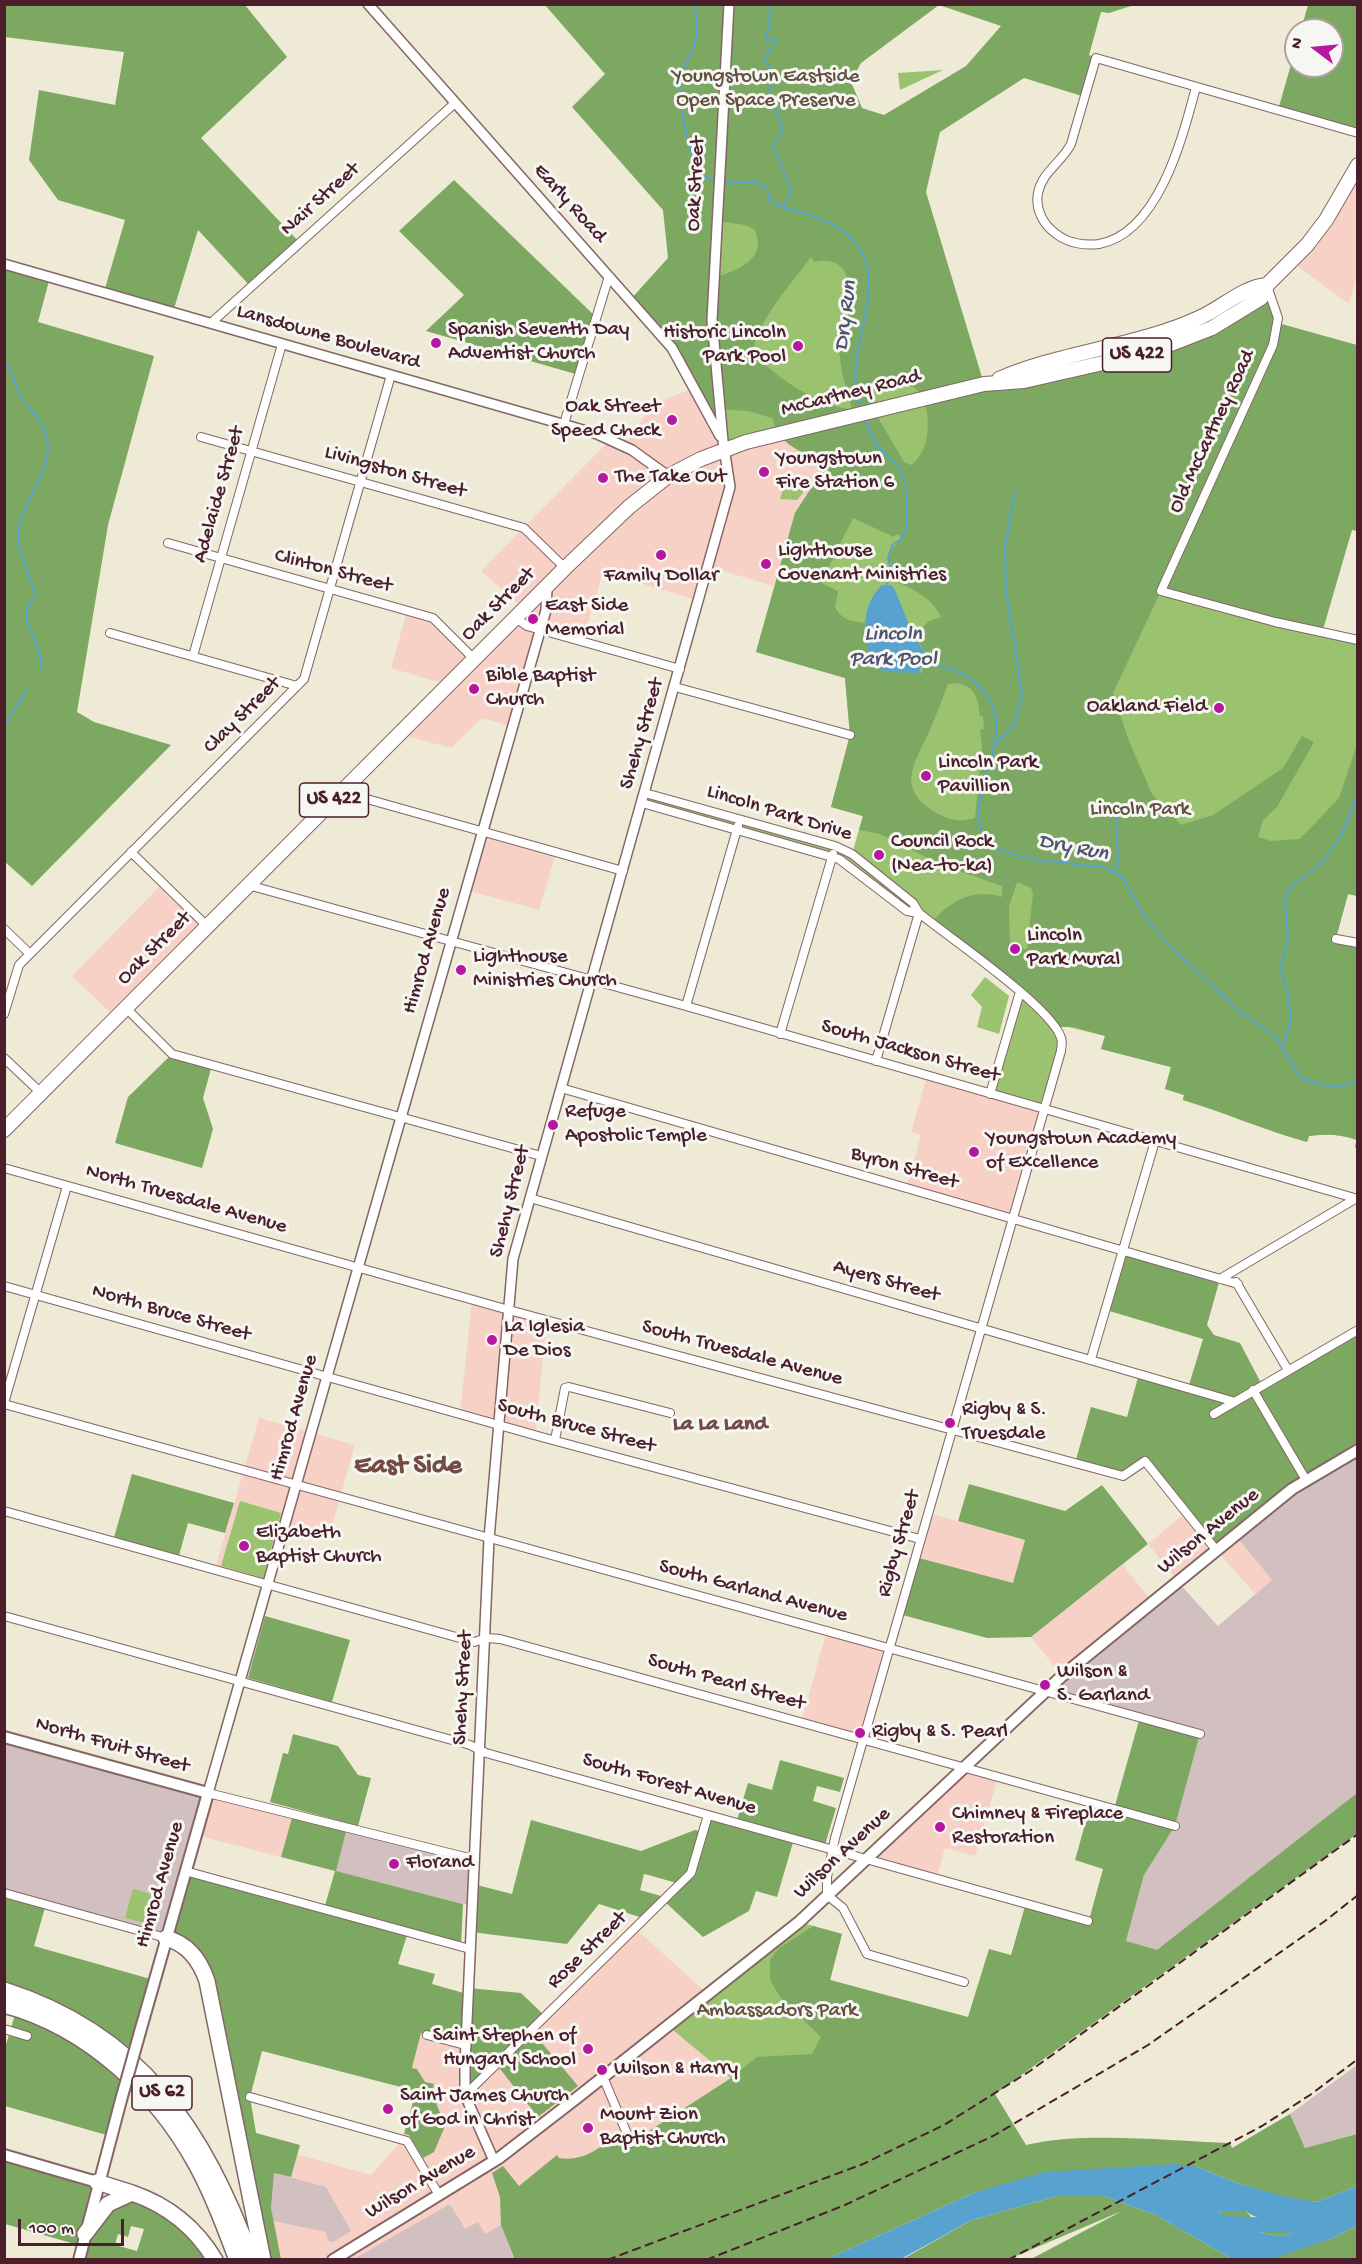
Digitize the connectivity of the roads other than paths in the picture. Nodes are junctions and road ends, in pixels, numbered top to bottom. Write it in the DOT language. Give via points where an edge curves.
graph roads {
  1 [pos="368,4"];
  2 [pos="729,4"];
  3 [pos="1196,87"];
  4 [pos="455,103"];
  5 [pos="1358,133"];
  6 [pos="1358,165"];
  7 [pos="4,264"];
  8 [pos="609,276"];
  9 [pos="1267,285"];
  10 [pos="211,323"];
  11 [pos="282,344"];
  12 [pos="391,375"];
  13 [pos="564,424"];
  14 [pos="201,437"];
  15 [pos="724,445"];
  16 [pos="252,451"];
  17 [pos="668,476"];
  18 [pos="361,482"];
  19 [pos="168,543"];
  20 [pos="220,559"];
  21 [pos="565,568"];
  22 [pos="547,588"];
  23 [pos="331,590"];
  24 [pos="516,618"];
  25 [pos="540,630"];
  26 [pos="110,633"];
  27 [pos="1358,640"];
  28 [pos="193,656"];
  29 [pos="474,659"];
  30 [pos="680,669"];
  31 [pos="297,686"];
  32 [pos="675,687"];
  33 [pos="850,735"];
  34 [pos="342,792"];
  35 [pos="645,793"];
  36 [pos="642,803"];
  37 [pos="740,820"];
  38 [pos="737,829"];
  39 [pos="482,832"];
  40 [pos="836,846"];
  41 [pos="131,852"];
  42 [pos="832,857"];
  43 [pos="623,871"];
  44 [pos="248,885"];
  45 [pos="918,913"];
  46 [pos="207,926"];
  47 [pos="4,929"];
  48 [pos="1336,939"];
  49 [pos="451,942"];
  50 [pos="1358,944"];
  51 [pos="30,954"];
  52 [pos="592,980"];
  53 [pos="1020,992"];
  54 [pos="686,1006"];
  55 [pos="126,1008"];
  56 [pos="4,1014"];
  57 [pos="780,1034"];
  58 [pos="1061,1037"];
  59 [pos="4,1058"];
  60 [pos="876,1061"];
  61 [pos="561,1088"];
  62 [pos="41,1093"];
  63 [pos="990,1094"];
  64 [pos="1044,1110"];
  65 [pos="401,1117"];
  66 [pos="4,1130"];
  67 [pos="1155,1142"];
  68 [pos="541,1156"];
  69 [pos="4,1168"];
  70 [pos="67,1186"];
  71 [pos="530,1198"];
  72 [pos="1356,1199"];
  73 [pos="1012,1219"];
  74 [pos="1123,1251"];
  75 [pos="358,1267"];
  76 [pos="1231,1273"];
  77 [pos="1220,1279"];
  78 [pos="1238,1284"];
  79 [pos="4,1286"];
  80 [pos="36,1295"];
  81 [pos="509,1310"];
  82 [pos="981,1328"];
  83 [pos="1358,1330"];
  84 [pos="1091,1359"];
  85 [pos="1288,1370"];
  86 [pos="327,1377"];
  87 [pos="1254,1390"];
  88 [pos="1232,1401"];
  89 [pos="4,1404"];
  90 [pos="670,1413"];
  91 [pos="1214,1414"];
  92 [pos="498,1425"];
  93 [pos="952,1429"];
  94 [pos="555,1440"];
  95 [pos="1358,1450"];
  96 [pos="1306,1480"];
  97 [pos="296,1485"];
  98 [pos="4,1511"];
  99 [pos="489,1539"];
  100 [pos="920,1539"];
  101 [pos="1217,1551"];
  102 [pos="268,1584"];
  103 [pos="4,1616"];
  104 [pos="484,1639"];
  105 [pos="890,1647"];
  106 [pos="240,1682"];
  107 [pos="1045,1691"];
  108 [pos="1200,1734"];
  109 [pos="4,1737"];
  110 [pos="863,1740"];
  111 [pos="479,1749"];
  112 [pos="963,1768"];
  113 [pos="208,1793"];
  114 [pos="708,1815"];
  115 [pos="1174,1826"];
  116 [pos="832,1850"];
  117 [pos="473,1859"];
  118 [pos="867,1860"];
  119 [pos="185,1871"];
  120 [pos="4,1893"];
  121 [pos="827,1895"];
  122 [pos="1088,1921"];
  123 [pos="166,1938"];
  124 [pos="470,1949"];
  125 [pos="964,1982"];
  126 [pos="4,1990"];
  127 [pos="4,2005"];
  128 [pos="4,2029"];
  129 [pos="427,2035"];
  130 [pos="27,2036"];
  131 [pos="465,2045"];
  132 [pos="603,2077"];
  133 [pos="465,2095"];
  134 [pos="250,2097"];
  135 [pos="631,2143"];
  136 [pos="4,2156"];
  137 [pos="494,2161"];
  138 [pos="97,2182"];
  139 [pos="132,2193"];
  140 [pos="440,2195"];
  141 [pos="85,2234"];
  142 [pos="79,2259"];
  143 [pos="215,2259"];
  144 [pos="237,2259"];
  145 [pos="252,2259"];
  146 [pos="263,2259"];
  147 [pos="333,2259"];
  1 -- 4 [label="street, Early Road"];
  2 -- 15 [label="street, Oak Street" via="712,320"];
  3 -- 3 [label="street" via="1172,167 1130,228 1114,239 1096,244 1076,243 1059,236 1044,222 1038,196 1043,180 1071,144 1096,58"];
  3 -- 5 [label="street"];
  4 -- 8 [label="street, Early Road"];
  4 -- 10 [label="street, Nair Street"];
  6 -- 9 [label="highway, McCartney Road / US 422" via="1319,229"];
  7 -- 10 [label="street, Lansdowne Boulevard"];
  8 -- 13 [label="street"];
  8 -- 15 [label="street, Early Road" via="672,348"];
  9 -- 15 [label="highway, McCartney Road / US 422" via="1257,286 1213,312 1158,335 1021,369 986,384"];
  9 -- 27 [label="street, Old McCartney Road" via="1278,318 1273,345 1161,591"];
  10 -- 11 [label="street, Lansdowne Boulevard"];
  11 -- 12 [label="street, Lansdowne Boulevard"];
  11 -- 16 [label="street, Adelaide Street"];
  12 -- 13 [label="street, Lansdowne Boulevard"];
  12 -- 18 [label="street, Clay Street"];
  13 -- 17 [label="street, Lansdowne Boulevard" via="618,442"];
  14 -- 16 [label="street, Livingston Street"];
  15 -- 17 [label="highway, Oak Street / US 422"];
  15 -- 30 [label="street, Shehy Street" via="729,493"];
  16 -- 18 [label="street, Livingston Street"];
  16 -- 20 [label="street, Adelaide Street"];
  17 -- 21 [label="highway, Oak Street / US 422"];
  18 -- 21 [label="street, Livingston Street" via="524,528"];
  18 -- 23 [label="street, Clay Street"];
  19 -- 20 [label="street, Clinton Street"];
  20 -- 23 [label="street, Clinton Street"];
  20 -- 28 [label="street, Adelaide Street"];
  21 -- 22 [label="highway, Oak Street / US 422"];
  22 -- 24 [label="highway, Oak Street / US 422"];
  22 -- 25 [label="street, Himrod Avenue"];
  23 -- 29 [label="street, Clinton Street" via="434,618"];
  23 -- 31 [label="street, Clay Street" via="306,675"];
  24 -- 25 [label="street"];
  24 -- 29 [label="highway, Oak Street / US 422"];
  25 -- 30 [label="street"];
  25 -- 39 [label="street, Himrod Avenue"];
  26 -- 28 [label="street"];
  28 -- 31 [label="street"];
  29 -- 34 [label="highway, Oak Street / US 422"];
  30 -- 32 [label="street, Shehy Street"];
  31 -- 41 [label="street, Clay Street"];
  32 -- 33 [label="street"];
  32 -- 35 [label="street, Shehy Street"];
  34 -- 39 [label="street"];
  34 -- 44 [label="highway, Oak Street / US 422"];
  35 -- 36 [label="street, Shehy Street"];
  35 -- 37 [label="street, Lincoln Park Drive"];
  36 -- 38 [label="street, Lincoln Park Drive"];
  36 -- 43 [label="street, Shehy Street"];
  37 -- 38 [label="street"];
  37 -- 40 [label="street, Lincoln Park Drive"];
  38 -- 42 [label="street, Lincoln Park Drive"];
  38 -- 54 [label="street"];
  39 -- 43 [label="street"];
  39 -- 49 [label="street, Himrod Avenue"];
  40 -- 42 [label="street"];
  40 -- 45 [label="street, Lincoln Park Drive" via="867,865 913,903"];
  41 -- 46 [label="street"];
  41 -- 51 [label="street, Clay Street"];
  42 -- 45 [label="street, Lincoln Park Drive" via="848,864 907,911"];
  42 -- 57 [label="street"];
  43 -- 52 [label="street, Shehy Street"];
  44 -- 46 [label="highway, Oak Street / US 422"];
  44 -- 49 [label="street, South Jackson Street"];
  45 -- 53 [label="street, Lincoln Park Drive"];
  45 -- 60 [label="street"];
  46 -- 55 [label="highway, Oak Street / US 422"];
  47 -- 51 [label="street"];
  48 -- 50 [label="street"];
  49 -- 52 [label="street, South Jackson Street"];
  49 -- 65 [label="street, Himrod Avenue"];
  51 -- 56 [label="street, Clay Street" via="17,967"];
  52 -- 54 [label="street, South Jackson Street"];
  52 -- 61 [label="street, Shehy Street"];
  53 -- 58 [label="street, Lincoln Park Drive"];
  53 -- 63 [label="street"];
  54 -- 57 [label="street, South Jackson Street"];
  55 -- 62 [label="highway, Oak Street / US 422"];
  55 -- 65 [label="street" via="172,1054"];
  57 -- 60 [label="street, South Jackson Street"];
  58 -- 64 [label="street, Rigby Street"];
  59 -- 62 [label="street"];
  60 -- 63 [label="street, South Jackson Street"];
  61 -- 68 [label="street, Shehy Street"];
  61 -- 73 [label="street, Byron Street"];
  62 -- 66 [label="highway, Oak Street / US 422"];
  63 -- 64 [label="street, South Jackson Street"];
  64 -- 67 [label="street, South Jackson Street"];
  64 -- 73 [label="street, Rigby Street"];
  65 -- 68 [label="street"];
  65 -- 75 [label="street, Himrod Avenue"];
  67 -- 72 [label="street, South Jackson Street"];
  67 -- 74 [label="street"];
  68 -- 71 [label="street, Shehy Street"];
  69 -- 70 [label="street, North Truesdale Avenue"];
  70 -- 75 [label="street, North Truesdale Avenue"];
  70 -- 80 [label="street"];
  71 -- 81 [label="street, Shehy Street" via="515,1250"];
  71 -- 82 [label="street, Ayers Street"];
  72 -- 76 [label="street"];
  73 -- 74 [label="street, Byron Street"];
  73 -- 82 [label="street, Rigby Street"];
  74 -- 77 [label="street, Byron Street"];
  74 -- 84 [label="street"];
  75 -- 81 [label="street, South Truesdale Avenue"];
  75 -- 86 [label="street, Himrod Avenue"];
  76 -- 77 [label="street"];
  76 -- 78 [label="street"];
  77 -- 78 [label="street, Byron Street"];
  78 -- 85 [label="street"];
  79 -- 80 [label="street, North Bruce Street"];
  80 -- 86 [label="street, North Bruce Street"];
  80 -- 89 [label="street"];
  81 -- 92 [label="street, Shehy Street"];
  81 -- 93 [label="street, South Truesdale Avenue"];
  82 -- 84 [label="street, Ayers Street"];
  82 -- 93 [label="street, Rigby Street"];
  83 -- 85 [label="street"];
  84 -- 88 [label="street, Ayers Street"];
  85 -- 87 [label="street"];
  86 -- 92 [label="street, South Bruce Street"];
  86 -- 97 [label="street, Himrod Avenue"];
  87 -- 88 [label="street"];
  87 -- 96 [label="street"];
  88 -- 91 [label="street"];
  89 -- 97 [label="street, South Garland Avenue"];
  90 -- 94 [label="street" via="569,1387 561,1397"];
  92 -- 94 [label="street, South Bruce Street"];
  92 -- 99 [label="street, Shehy Street"];
  93 -- 100 [label="street, Rigby Street"];
  93 -- 101 [label="street, South Truesdale Avenue" via="1116,1475 1127,1476 1144,1461"];
  94 -- 100 [label="street, South Bruce Street"];
  95 -- 96 [label="main road, Wilson Avenue"];
  96 -- 101 [label="main road, Wilson Avenue"];
  97 -- 99 [label="street, South Garland Avenue"];
  97 -- 102 [label="street, Himrod Avenue"];
  98 -- 102 [label="street, South Pearl Street"];
  99 -- 104 [label="street, Shehy Street"];
  99 -- 105 [label="street, South Garland Avenue"];
  100 -- 105 [label="street, Rigby Street"];
  101 -- 107 [label="main road, Wilson Avenue"];
  102 -- 104 [label="street, South Pearl Street" via="474,1642"];
  102 -- 106 [label="street, Himrod Avenue"];
  103 -- 106 [label="street, South Forest Avenue"];
  104 -- 110 [label="street, South Pearl Street" via="490,1637"];
  104 -- 111 [label="street, Shehy Street"];
  105 -- 107 [label="street, South Garland Avenue"];
  105 -- 110 [label="street, Rigby Street"];
  106 -- 111 [label="street, South Forest Avenue"];
  106 -- 113 [label="street, Himrod Avenue"];
  107 -- 108 [label="street, South Garland Avenue"];
  107 -- 112 [label="main road, Wilson Avenue"];
  109 -- 113 [label="main road, North Fruit Street"];
  110 -- 112 [label="street, South Pearl Street"];
  110 -- 116 [label="street, Rigby Street"];
  111 -- 114 [label="street, South Forest Avenue"];
  111 -- 117 [label="street, Shehy Street"];
  112 -- 115 [label="street, South Pearl Street"];
  112 -- 118 [label="main road, Wilson Avenue"];
  113 -- 117 [label="street"];
  113 -- 119 [label="main road, Himrod Avenue"];
  114 -- 116 [label="street, South Forest Avenue"];
  114 -- 133 [label="street, Rose Street" via="691,1873"];
  116 -- 118 [label="street, South Forest Avenue"];
  116 -- 121 [label="street, Rigby Street"];
  117 -- 124 [label="street, Shehy Street"];
  118 -- 121 [label="main road, Wilson Avenue"];
  118 -- 122 [label="street, South Forest Avenue"];
  119 -- 123 [label="main road, Himrod Avenue"];
  119 -- 124 [label="street"];
  120 -- 123 [label="street"];
  121 -- 125 [label="street" via="843,1908 867,1954"];
  121 -- 132 [label="main road, Wilson Avenue" via="799,1922"];
  123 -- 138 [label="main road, Himrod Avenue, bridge"];
  123 -- 146 [label="highway" via="193,1954 207,1981"];
  124 -- 131 [label="street, Shehy Street"];
  126 -- 145 [label="highway, US 62" via="88,2028 143,2072 193,2132 214,2169"];
  127 -- 144 [label="highway, US 62" via="47,2020 83,2040 120,2068 153,2102 197,2166"];
  128 -- 130 [label="street"];
  129 -- 131 [label="street"];
  131 -- 133 [label="street, Shehy Street"];
  132 -- 135 [label="street"];
  132 -- 137 [label="main road, Wilson Avenue"];
  133 -- 137 [label="street, Shehy Street"];
  134 -- 140 [label="street" via="407,2141"];
  136 -- 138 [label="main road"];
  137 -- 140 [label="main road, Wilson Avenue"];
  138 -- 139 [label="highway"];
  138 -- 141 [label="main road, Himrod Avenue"];
  139 -- 141 [label="highway" via="108,2204"];
  139 -- 143 [label="highway" via="162,2206 188,2225"];
  140 -- 147 [label="main road, Wilson Avenue"];
  141 -- 142 [label="main road, Himrod Avenue"];
}
